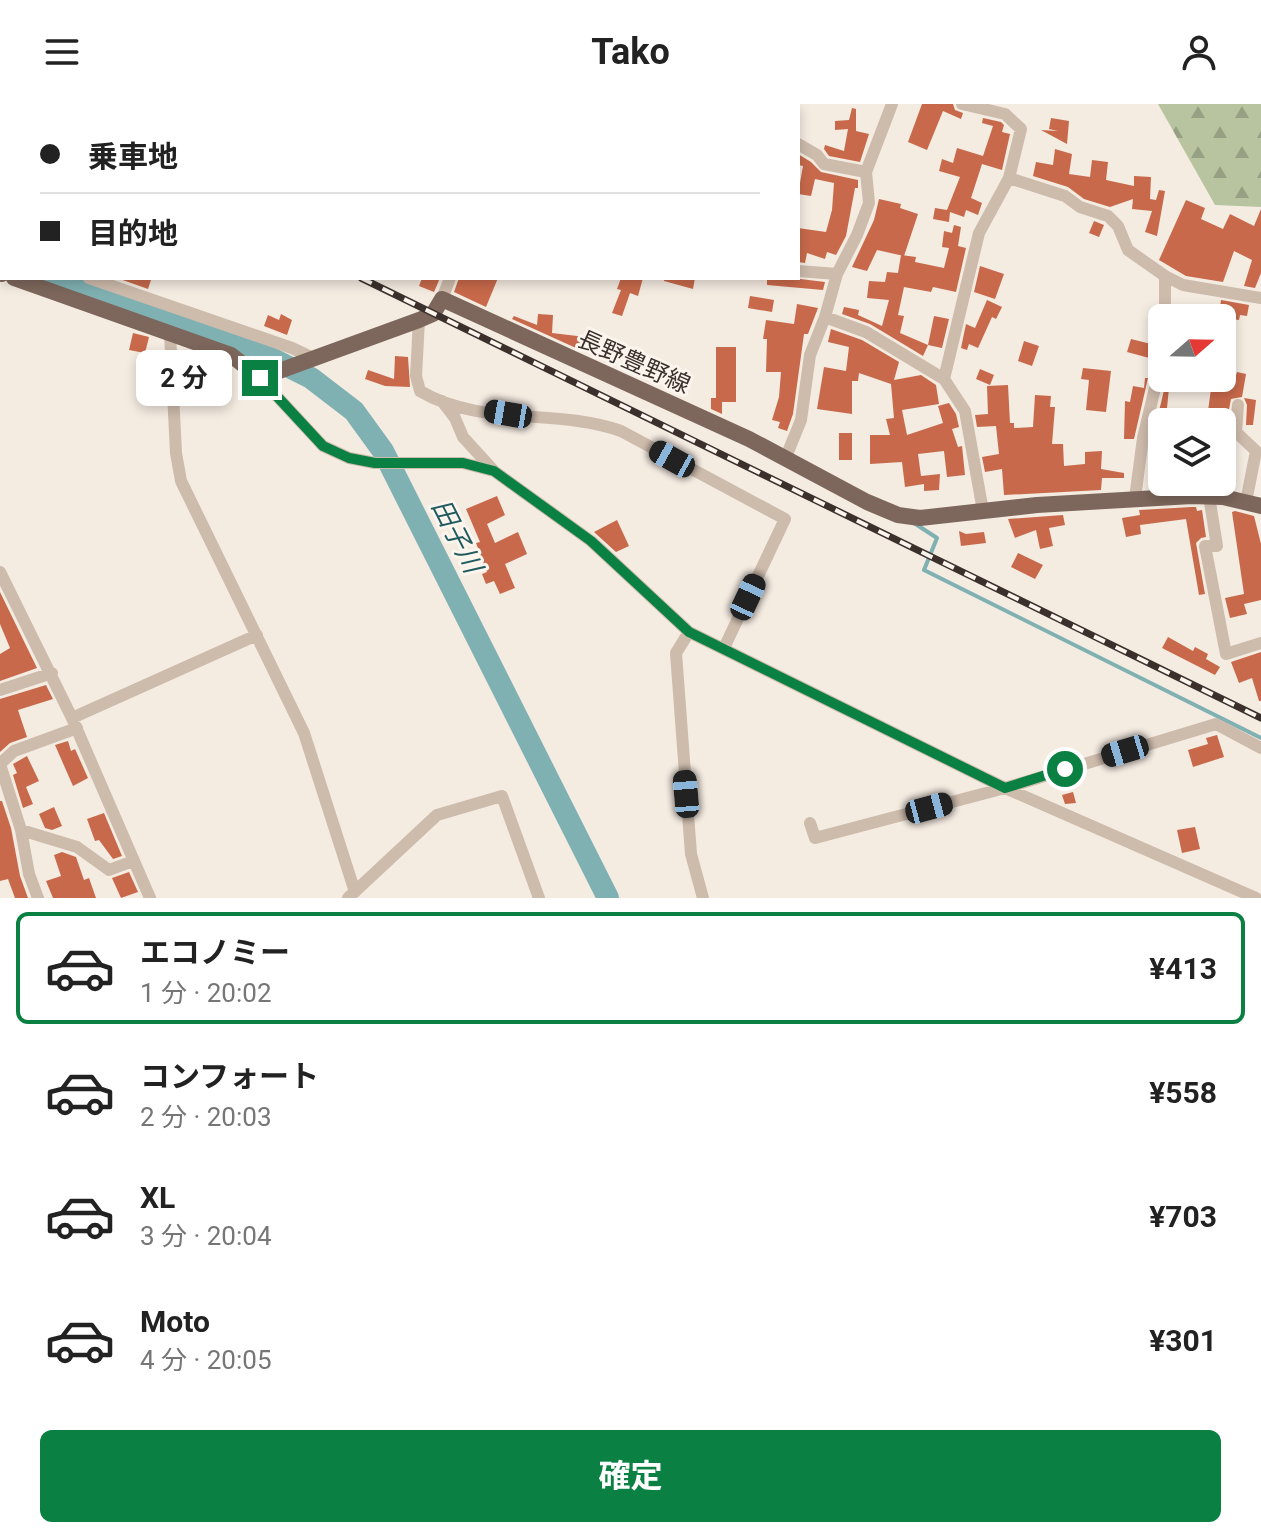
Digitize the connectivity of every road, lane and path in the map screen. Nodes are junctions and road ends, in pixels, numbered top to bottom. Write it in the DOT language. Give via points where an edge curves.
graph roads {
  1 [pos="892,104"];
  2 [pos="962,104"];
  3 [pos="800,145"];
  4 [pos="866,172"];
  5 [pos="1009,178"];
  6 [pos="800,271"];
  7 [pos="837,274"];
  8 [pos="1165,276"];
  9 [pos="20,280"];
  10 [pos="95,280"];
  11 [pos="449,280"];
  12 [pos="1261,298"];
  13 [pos="442,299"];
  14 [pos="1165,304"];
  15 [pos="825,317"];
  16 [pos="419,320"];
  17 [pos="170,333"];
  18 [pos="311,360"];
  19 [pos="260,378"];
  20 [pos="944,379"];
  21 [pos="1154,392"];
  22 [pos="442,401"];
  23 [pos="1238,405"];
  24 [pos="786,457"];
  25 [pos="494,471"];
  26 [pos="1209,496"];
  27 [pos="1135,498"];
  28 [pos="1254,504"];
  29 [pos="983,511"];
  30 [pos="0,572"];
  31 [pos="689,632"];
  32 [pos="257,635"];
  33 [pos="1261,643"];
  34 [pos="724,648"];
  35 [pos="52,673"];
  36 [pos="0,690"];
  37 [pos="75,723"];
  38 [pos="1261,748"];
  39 [pos="0,764"];
  40 [pos="1005,788"];
  41 [pos="810,823"];
  42 [pos="21,830"];
  43 [pos="133,861"];
  44 [pos="352,895"];
  45 [pos="38,898"];
  46 [pos="150,898"];
  47 [pos="539,898"];
  48 [pos="703,898"];
  49 [pos="1256,898"];
  1 -- 4 [label="street"];
  2 -- 5 [label="street" via="1005,114 1021,129"];
  3 -- 4 [label="street" via="824,164"];
  4 -- 7 [label="street" via="869,203"];
  5 -- 8 [label="street" via="1108,216 1128,250"];
  5 -- 20 [label="street" via="979,233"];
  6 -- 7 [label="street"];
  7 -- 15 [label="street"];
  8 -- 12 [label="street" via="1183,285"];
  8 -- 14 [label="street"];
  9 -- 17 [label="main road"];
  10 -- 18 [label="street" via="277,343"];
  11 -- 13 [label="street"];
  13 -- 16 [label="main road" via="433,314"];
  13 -- 24 [label="main road, 長野豊野線"];
  15 -- 20 [label="street" via="866,332"];
  15 -- 24 [label="street" via="810,355 801,420"];
  16 -- 18 [label="main road"];
  16 -- 22 [label="street" via="420,391"];
  17 -- 19 [label="main road" via="231,355"];
  17 -- 32 [label="street" via="181,481"];
  18 -- 19 [label="main road"];
  19 -- 25 [label="street" via="323,446 349,458 463,463"];
  20 -- 29 [label="street" via="965,411"];
  21 -- 27 [label="street"];
  22 -- 25 [label="street" via="463,437"];
  22 -- 34 [label="street" via="529,418 601,424 785,519"];
  23 -- 28 [label="street" via="1236,432 1256,451"];
  24 -- 29 [label="main road, 長野豊野線" via="898,515 920,518"];
  25 -- 31 [label="street" via="591,541"];
  26 -- 27 [label="main road, 長野豊野線"];
  26 -- 28 [label="main road, 長野豊野線"];
  26 -- 33 [label="street" via="1217,546 1205,546 1226,654"];
  27 -- 29 [label="main road, 長野豊野線"];
  30 -- 35 [label="street"];
  31 -- 34 [label="street"];
  31 -- 48 [label="street" via="676,653 691,854"];
  32 -- 37 [label="street"];
  32 -- 44 [label="street" via="304,733"];
  34 -- 40 [label="street"];
  35 -- 36 [label="street"];
  35 -- 37 [label="street"];
  37 -- 39 [label="street" via="14,751"];
  37 -- 43 [label="street"];
  38 -- 40 [label="street" via="1216,724"];
  39 -- 42 [label="street"];
  40 -- 41 [label="street" via="815,838"];
  40 -- 49 [label="street"];
  42 -- 43 [label="street" via="77,847 109,870"];
  42 -- 45 [label="street"];
  43 -- 46 [label="street"];
  44 -- 47 [label="street" via="437,815 502,796"];
}
